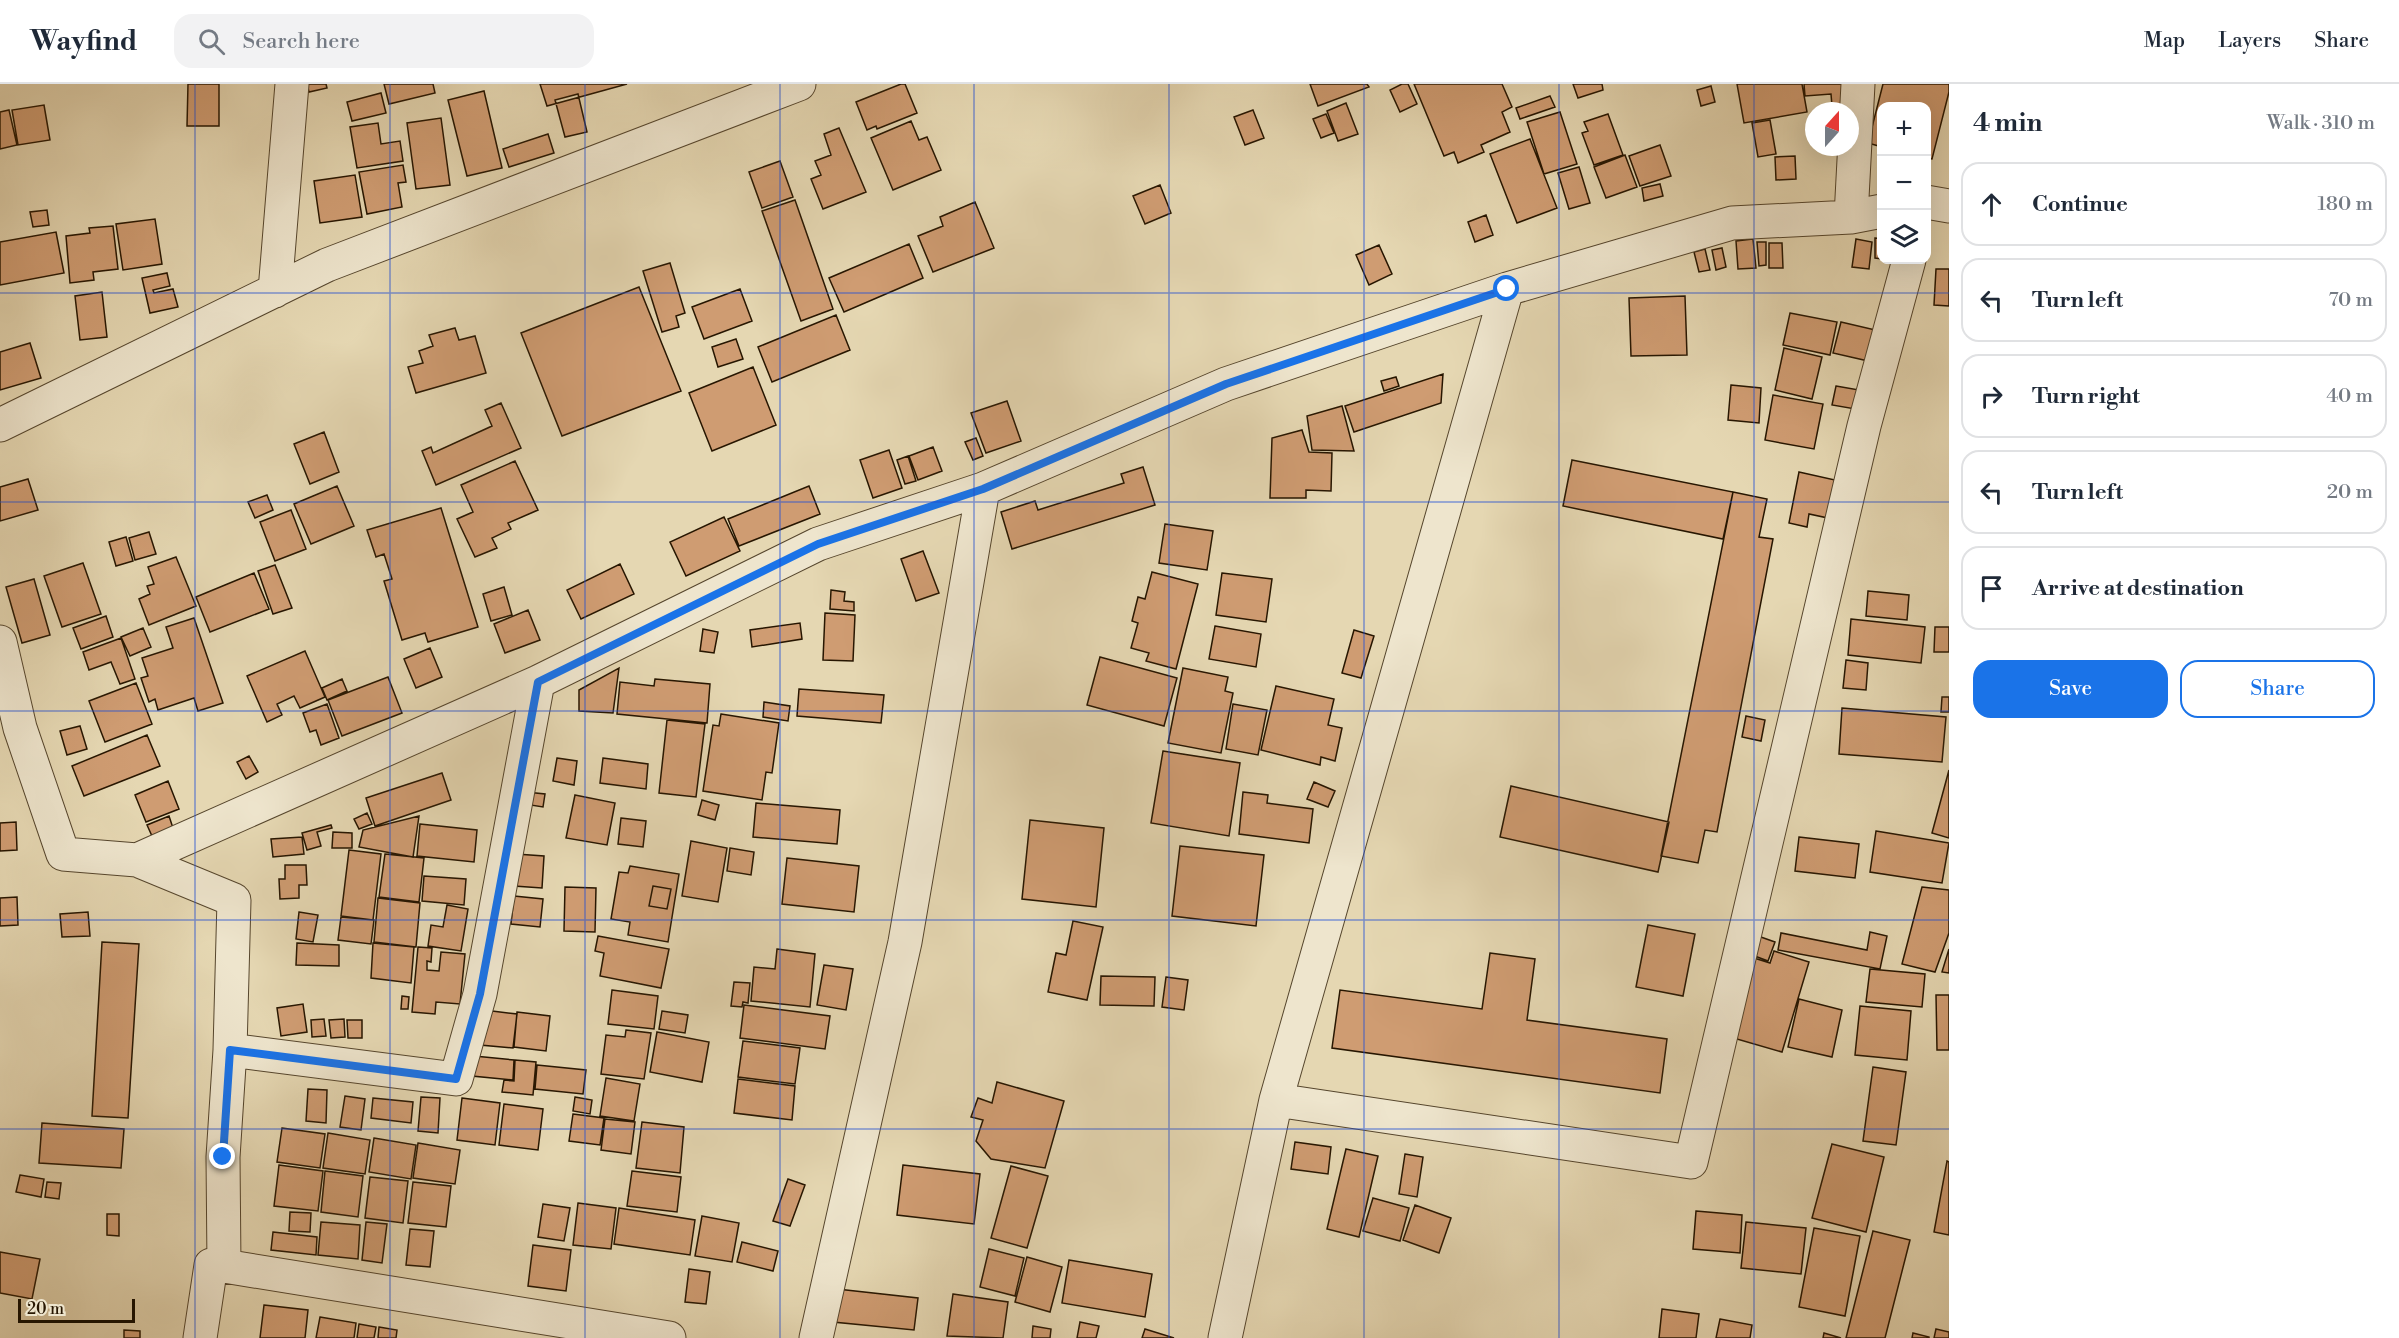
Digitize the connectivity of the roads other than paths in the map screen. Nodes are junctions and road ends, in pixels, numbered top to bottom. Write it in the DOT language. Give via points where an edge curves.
graph roads {
  1 [pos="292,84"];
  2 [pos="799,84"];
  3 [pos="1858,84"];
  4 [pos="721,99"];
  5 [pos="1931,203"];
  6 [pos="1949,206"];
  7 [pos="1866,214"];
  8 [pos="1908,264"];
  9 [pos="1507,289"];
  10 [pos="275,291"];
  11 [pos="0,425"];
  12 [pos="983,489"];
  13 [pos="0,642"];
  14 [pos="538,682"];
  15 [pos="137,860"];
  16 [pos="230,1050"];
  17 [pos="1276,1100"];
  18 [pos="224,1266"];
  19 [pos="200,1338"];
  20 [pos="669,1338"];
  21 [pos="816,1338"];
  22 [pos="1225,1338"];
  1 -- 10 [label="street"];
  2 -- 4 [label="street"];
  3 -- 7 [label="street"];
  4 -- 10 [label="street" via="327,265"];
  5 -- 6 [label="street"];
  7 -- 9 [label="street" via="1732,223"];
  8 -- 17 [label="street" via="1864,426 1691,1162"];
  9 -- 12 [label="street" via="1226,384"];
  9 -- 17 [label="street"];
  10 -- 11 [label="street"];
  12 -- 14 [label="street" via="818,544"];
  12 -- 21 [label="street" via="905,942"];
  13 -- 15 [label="street" via="20,729 63,854"];
  14 -- 15 [label="street"];
  14 -- 16 [label="street" via="480,994 456,1079"];
  15 -- 16 [label="street" via="234,900"];
  16 -- 18 [label="street" via="223,1157"];
  17 -- 22 [label="street"];
  18 -- 19 [label="street" via="211,1265"];
  18 -- 20 [label="street"];
}
